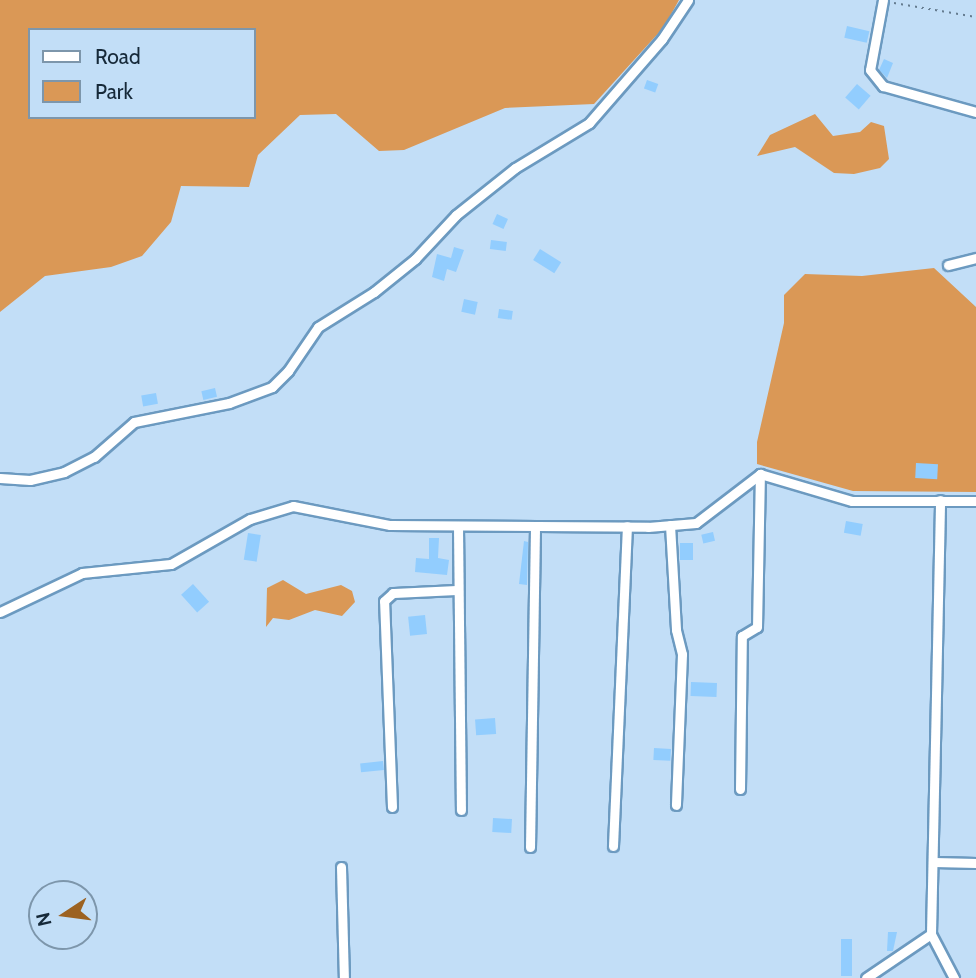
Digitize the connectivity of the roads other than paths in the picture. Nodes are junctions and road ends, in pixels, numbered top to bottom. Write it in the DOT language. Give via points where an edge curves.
graph roads {
  1 [pos="688,0"];
  2 [pos="885,0"];
  3 [pos="976,113"];
  4 [pos="976,258"];
  5 [pos="948,265"];
  6 [pos="760,474"];
  7 [pos="0,478"];
  8 [pos="940,500"];
  9 [pos="976,501"];
  10 [pos="670,525"];
  11 [pos="535,526"];
  12 [pos="627,526"];
  13 [pos="458,527"];
  14 [pos="457,590"];
  15 [pos="0,612"];
  16 [pos="740,789"];
  17 [pos="676,805"];
  18 [pos="391,807"];
  19 [pos="461,810"];
  20 [pos="613,846"];
  21 [pos="530,847"];
  22 [pos="934,862"];
  23 [pos="976,863"];
  24 [pos="341,867"];
  25 [pos="931,934"];
  26 [pos="344,978"];
  27 [pos="866,978"];
  28 [pos="954,978"];
  1 -- 7 [label="street" via="662,40 589,124 515,168 456,215 405,268 318,327 288,372 272,387 229,403 134,422 94,457 64,472 30,480"];
  2 -- 3 [label="street" via="870,70 883,86"];
  4 -- 5 [label="street"];
  6 -- 8 [label="street" via="852,501"];
  6 -- 10 [label="street" via="695,523"];
  6 -- 16 [label="street" via="757,627 742,636"];
  8 -- 9 [label="street"];
  8 -- 22 [label="street"];
  10 -- 12 [label="street"];
  10 -- 17 [label="street" via="676,629 682,654"];
  11 -- 12 [label="street"];
  11 -- 13 [label="street"];
  11 -- 21 [label="street"];
  12 -- 20 [label="street"];
  13 -- 14 [label="street"];
  13 -- 15 [label="street" via="390,525 293,506 265,512 172,564 82,573"];
  14 -- 18 [label="street" via="393,593 384,601"];
  14 -- 19 [label="street"];
  22 -- 23 [label="street"];
  22 -- 25 [label="street"];
  24 -- 26 [label="street"];
  25 -- 27 [label="street"];
  25 -- 28 [label="street"];
}
